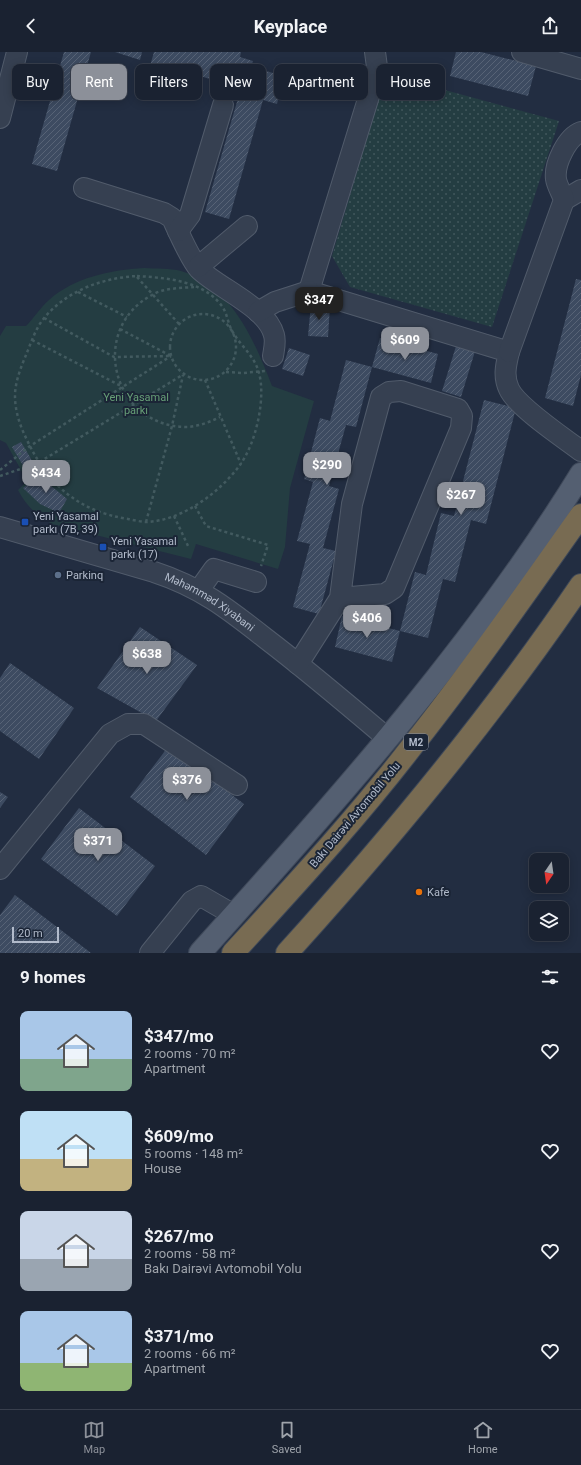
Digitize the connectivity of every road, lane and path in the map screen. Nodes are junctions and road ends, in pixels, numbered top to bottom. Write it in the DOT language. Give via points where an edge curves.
graph roads {
  1 [pos="17,52"];
  2 [pos="375,52"];
  3 [pos="522,52"];
  4 [pos="581,69"];
  5 [pos="223,105"];
  6 [pos="0,118"];
  7 [pos="581,132"];
  8 [pos="84,188"];
  9 [pos="572,195"];
  10 [pos="247,226"];
  11 [pos="178,231"];
  12 [pos="198,267"];
  13 [pos="137,276"];
  14 [pos="198,287"];
  15 [pos="309,291"];
  16 [pos="78,292"];
  17 [pos="152,294"];
  18 [pos="258,312"];
  19 [pos="127,317"];
  20 [pos="44,318"];
  21 [pos="179,324"];
  22 [pos="120,329"];
  23 [pos="233,333"];
  24 [pos="32,340"];
  25 [pos="509,352"];
  26 [pos="171,356"];
  27 [pos="273,356"];
  28 [pos="114,357"];
  29 [pos="226,372"];
  30 [pos="259,372"];
  31 [pos="184,374"];
  32 [pos="205,380"];
  33 [pos="121,386"];
  34 [pos="132,405"];
  35 [pos="220,418"];
  36 [pos="172,426"];
  37 [pos="30,446"];
  38 [pos="581,452"];
  39 [pos="38,463"];
  40 [pos="241,464"];
  41 [pos="0,470"];
  42 [pos="581,474"];
  43 [pos="0,476"];
  44 [pos="195,506"];
  45 [pos="174,516"];
  46 [pos="581,516"];
  47 [pos="146,522"];
  48 [pos="0,527"];
  49 [pos="189,548"];
  50 [pos="256,582"];
  51 [pos="581,585"];
  52 [pos="198,590"];
  53 [pos="340,598"];
  54 [pos="298,664"];
  55 [pos="387,738"];
  56 [pos="237,785"];
  57 [pos="0,869"];
  58 [pos="234,915"];
  59 [pos="150,953"];
  60 [pos="200,953"];
  61 [pos="233,953"];
  62 [pos="287,953"];
  1 -- 6 [label="street"];
  2 -- 15 [label="street" via="377,67 373,83"];
  3 -- 4 [label="street"];
  5 -- 11 [label="street" via="190,215"];
  7 -- 9 [label="street" via="568,141 557,170 556,179"];
  8 -- 11 [label="street" via="164,213 172,218"];
  9 -- 25 [label="street"];
  10 -- 12 [label="street"];
  11 -- 12 [label="street"];
  12 -- 18 [label="street"];
  13 -- 14 [label="path" via="180,281"];
  13 -- 16 [label="path" via="98,282"];
  13 -- 17 [label="path"];
  14 -- 17 [label="path"];
  14 -- 23 [label="path" via="222,306"];
  15 -- 18 [label="street" via="275,302"];
  15 -- 25 [label="street"];
  16 -- 19 [label="path"];
  16 -- 20 [label="path" via="63,300"];
  17 -- 19 [label="path"];
  17 -- 21 [label="path"];
  18 -- 27 [label="street" via="274,334"];
  19 -- 22 [label="path"];
  20 -- 24 [label="path"];
  20 -- 28 [label="path"];
  21 -- 23 [label="path" via="198,314 209,314 227,324"];
  21 -- 26 [label="path" via="170,345"];
  22 -- 26 [label="path"];
  22 -- 28 [label="path"];
  23 -- 29 [label="path" via="236,353"];
  23 -- 30 [label="path" via="253,358"];
  24 -- 33 [label="path"];
  24 -- 37 [label="path" via="21,368 15,396 19,424"];
  25 -- 38 [label="street" via="505,371 509,389 523,406"];
  26 -- 28 [label="path"];
  26 -- 31 [label="path"];
  26 -- 33 [label="path"];
  27 -- 30 [label="path" via="269,369"];
  28 -- 33 [label="path"];
  29 -- 30 [label="path"];
  29 -- 32 [label="path" via="216,378"];
  30 -- 40 [label="path" via="262,391 259,415 253,438"];
  31 -- 32 [label="path" via="194,379"];
  31 -- 34 [label="path"];
  31 -- 36 [label="path"];
  32 -- 35 [label="path"];
  33 -- 34 [label="path"];
  33 -- 37 [label="path"];
  34 -- 36 [label="path" via="152,419"];
  34 -- 39 [label="path"];
  35 -- 36 [label="path" via="188,427"];
  35 -- 40 [label="path"];
  36 -- 47 [label="path"];
  37 -- 39 [label="path"];
  37 -- 41 [label="path"];
  39 -- 43 [label="path"];
  39 -- 47 [label="path" via="58,487 90,509"];
  40 -- 44 [label="path" via="220,487"];
  42 -- 55 [label="main road" via="486,614 447,667"];
  44 -- 45 [label="path"];
  44 -- 50 [label="path" via="206,526 268,544"];
  45 -- 47 [label="path"];
  45 -- 49 [label="path"];
  46 -- 61 [label="highway, Bakı Dairəvi Avtomobil Yolu / M2" via="413,746 356,816"];
  48 -- 52 [label="street, Məhəmməd Xiyabani" via="154,572 179,580"];
  50 -- 52 [label="street" via="214,569"];
  51 -- 62 [label="highway" via="538,648 444,772"];
  52 -- 54 [label="street, Məhəmməd Xiyabani" via="219,602"];
  53 -- 53 [label="street" via="352,504 381,397 389,392 401,391 458,409 462,416 461,428 394,588 385,594"];
  53 -- 54 [label="street"];
  54 -- 55 [label="street, Məhəmməd Xiyabani"];
  55 -- 58 [label="main road" via="311,830"];
  56 -- 57 [label="street" via="144,724 128,724 110,734"];
  58 -- 59 [label="street" via="200,896 192,901"];
  58 -- 60 [label="main road"];
}
